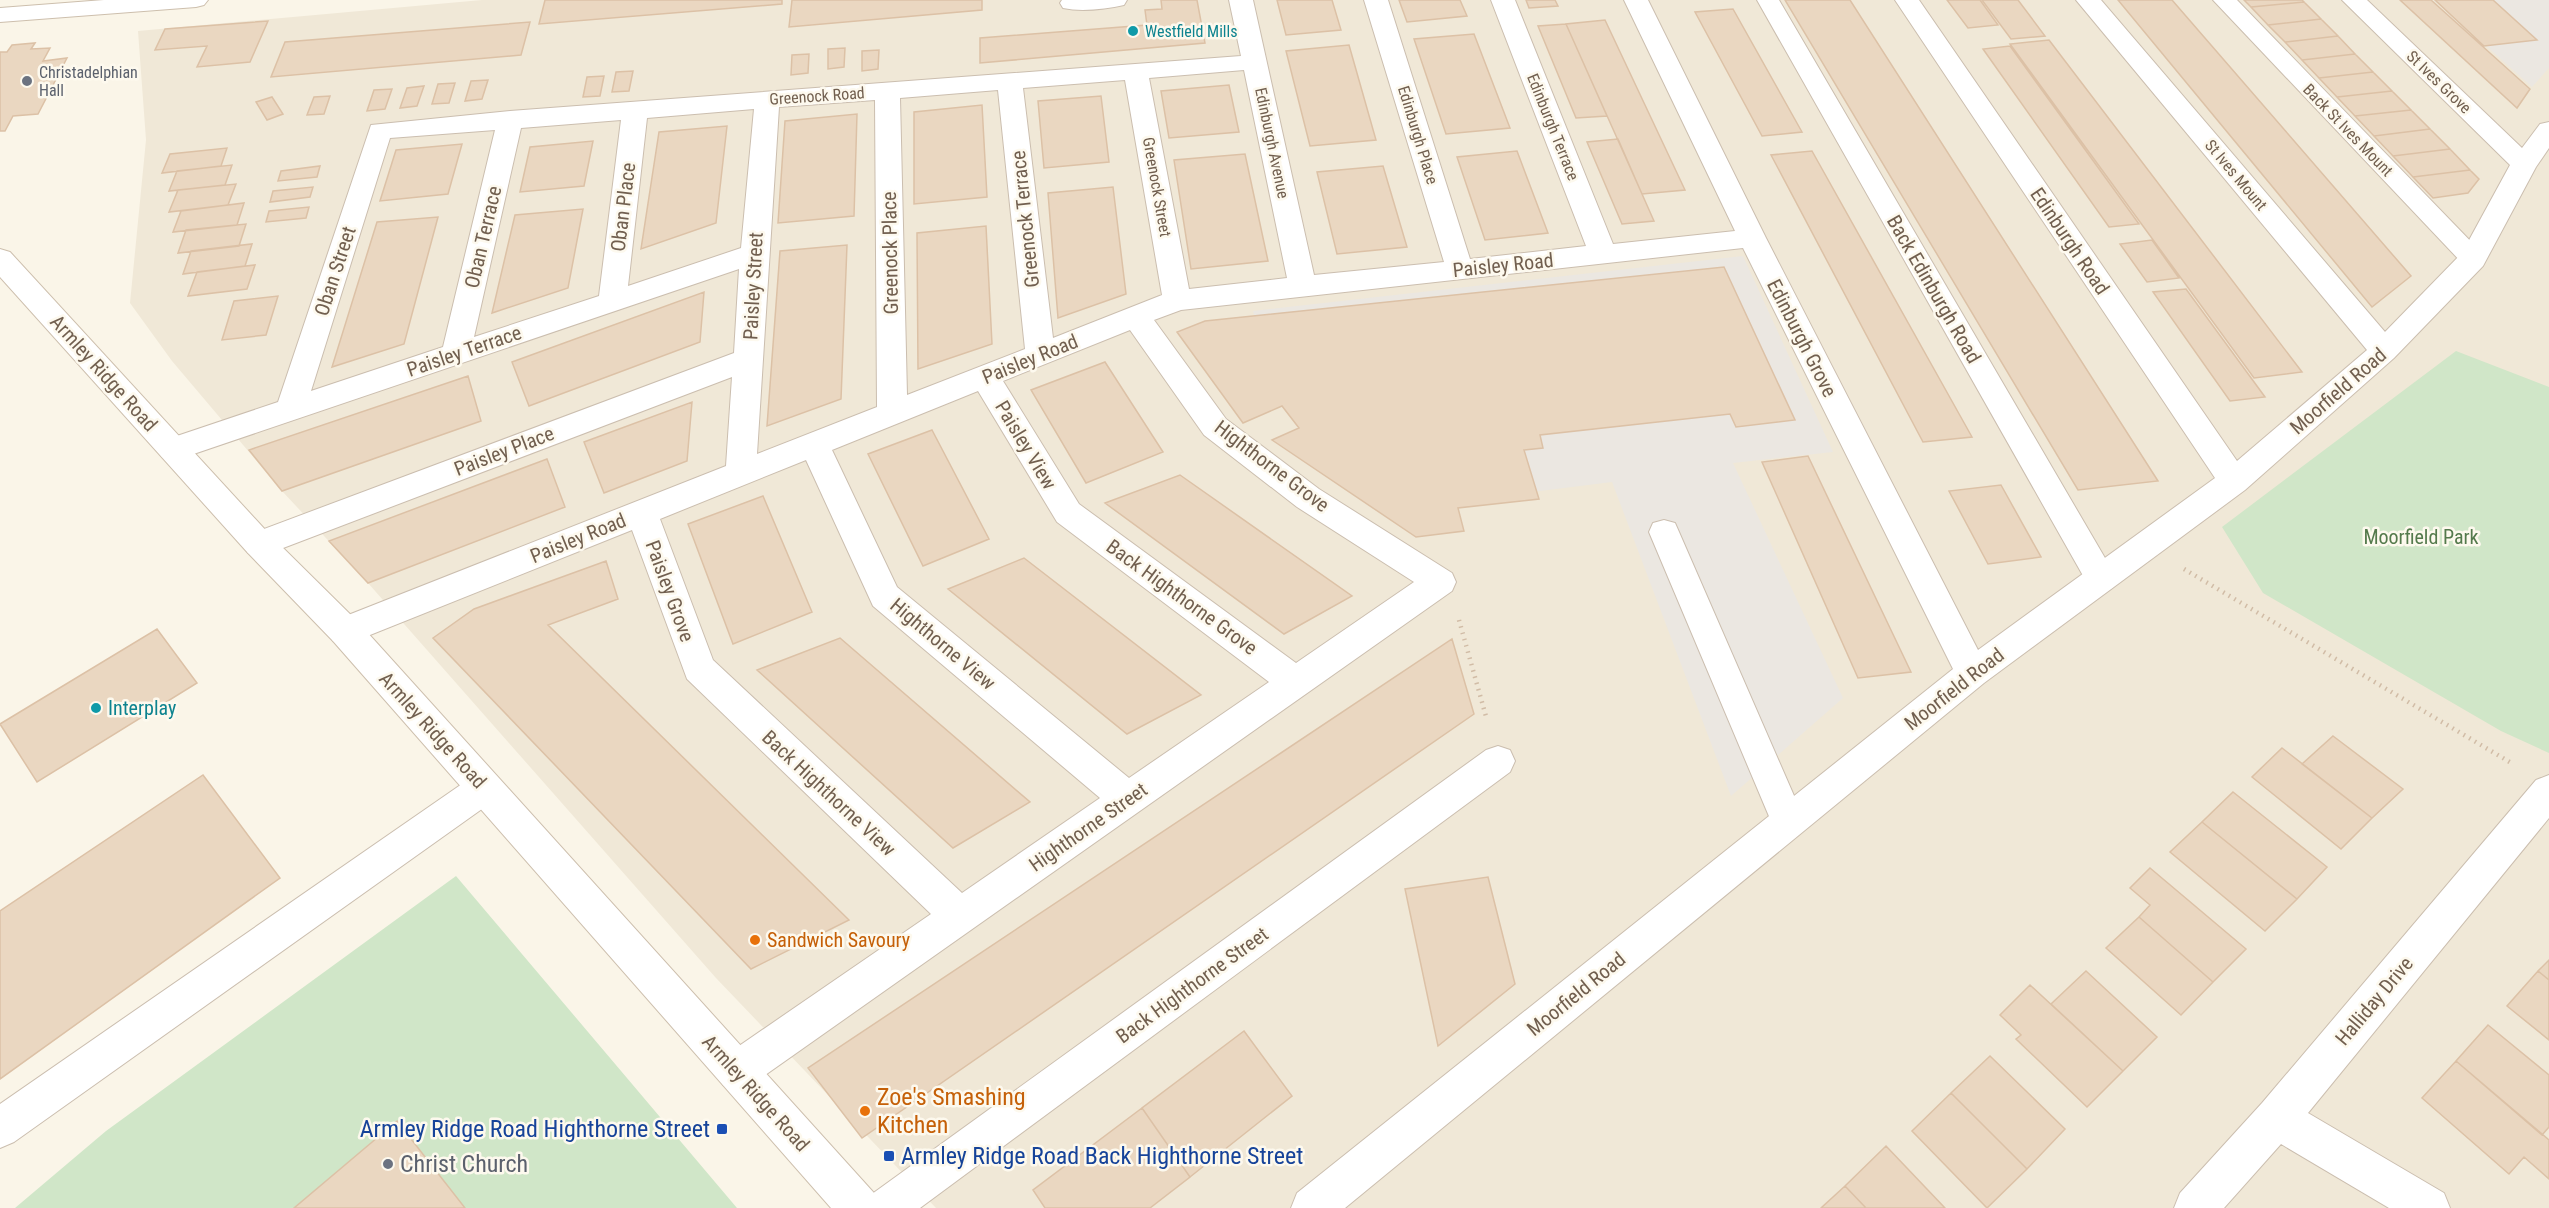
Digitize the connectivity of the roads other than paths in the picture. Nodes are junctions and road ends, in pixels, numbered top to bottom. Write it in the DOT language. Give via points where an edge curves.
graph roads {
  1 [pos="196,0"];
  2 [pos="1116,0"];
  3 [pos="1242,0"];
  4 [pos="1376,0"];
  5 [pos="1503,0"];
  6 [pos="1636,0"];
  7 [pos="1768,0"];
  8 [pos="1907,0"];
  9 [pos="2088,0"];
  10 [pos="2224,0"];
  11 [pos="2354,0"];
  12 [pos="1071,3"];
  13 [pos="0,15"];
  14 [pos="1254,62"];
  15 [pos="1136,73"];
  16 [pos="1010,82"];
  17 [pos="888,92"];
  18 [pos="767,99"];
  19 [pos="635,112"];
  20 [pos="510,119"];
  21 [pos="2549,130"];
  22 [pos="380,131"];
  23 [pos="2524,164"];
  24 [pos="1752,238"];
  25 [pos="754,254"];
  26 [pos="1603,254"];
  27 [pos="0,259"];
  28 [pos="2473,259"];
  29 [pos="1460,270"];
  30 [pos="1303,287"];
  31 [pos="1177,300"];
  32 [pos="612,302"];
  33 [pos="1136,317"];
  34 [pos="2384,351"];
  35 [pos="456,354"];
  36 [pos="1040,355"];
  37 [pos="748,359"];
  38 [pos="985,377"];
  39 [pos="290,410"];
  40 [pos="892,414"];
  41 [pos="814,445"];
  42 [pos="174,449"];
  43 [pos="741,474"];
  44 [pos="2234,481"];
  45 [pos="642,513"];
  46 [pos="1068,513"];
  47 [pos="1664,532"];
  48 [pos="260,544"];
  49 [pos="2101,579"];
  50 [pos="1440,582"];
  51 [pos="345,631"];
  52 [pos="699,669"];
  53 [pos="1972,673"];
  54 [pos="1296,682"];
  55 [pos="1498,761"];
  56 [pos="484,788"];
  57 [pos="2549,791"];
  58 [pos="1128,799"];
  59 [pos="1788,821"];
  60 [pos="960,916"];
  61 [pos="737,1071"];
  62 [pos="2277,1118"];
  63 [pos="0,1128"];
  64 [pos="859,1208"];
  65 [pos="886,1208"];
  66 [pos="1312,1208"];
  67 [pos="2195,1208"];
  68 [pos="2429,1208"];
  1 -- 13 [label="street"];
  2 -- 12 [label="lane"];
  3 -- 14 [label="street, Edinburgh Avenue"];
  4 -- 29 [label="street, Edinburgh Place"];
  5 -- 26 [label="street, Edinburgh Terrace"];
  6 -- 24 [label="street, Edinburgh Grove"];
  7 -- 49 [label="lane, Back Edinburgh Road"];
  8 -- 44 [label="street, Edinburgh Road"];
  9 -- 34 [label="street, St Ives Mount"];
  10 -- 28 [label="lane, Back St Ives Mount"];
  11 -- 23 [label="street, St Ives Grove"];
  14 -- 15 [label="street, Greenock Road"];
  14 -- 30 [label="street, Edinburgh Avenue"];
  15 -- 16 [label="street, Greenock Road"];
  15 -- 31 [label="street, Greenock Street"];
  16 -- 17 [label="street, Greenock Road"];
  16 -- 36 [label="street, Greenock Terrace"];
  17 -- 18 [label="street, Greenock Road"];
  17 -- 40 [label="street, Greenock Place"];
  18 -- 19 [label="street, Greenock Road"];
  18 -- 25 [label="street, Paisley Street"];
  19 -- 20 [label="street, Greenock Road"];
  19 -- 32 [label="street, Oban Place"];
  20 -- 22 [label="street, Greenock Road"];
  20 -- 35 [label="street, Oban Terrace"];
  21 -- 23 [label="street, Moorfield Road"];
  22 -- 39 [label="street, Oban Street"];
  23 -- 28 [label="street, Moorfield Road"];
  24 -- 26 [label="street, Paisley Road"];
  24 -- 53 [label="street, Edinburgh Grove"];
  25 -- 32 [label="street, Paisley Terrace"];
  25 -- 37 [label="street, Paisley Street"];
  26 -- 29 [label="street, Paisley Road"];
  27 -- 42 [label="street, Armley Ridge Road"];
  28 -- 34 [label="street, Moorfield Road"];
  29 -- 30 [label="street, Paisley Road"];
  30 -- 31 [label="street, Paisley Road"];
  31 -- 33 [label="street, Paisley Road"];
  32 -- 35 [label="street, Paisley Terrace"];
  33 -- 36 [label="street, Paisley Road"];
  33 -- 50 [label="street, Highthorne Grove" via="1215,427 1308,498"];
  34 -- 44 [label="street, Moorfield Road"];
  35 -- 39 [label="street, Paisley Terrace"];
  36 -- 38 [label="street, Paisley Road"];
  37 -- 43 [label="street, Paisley Street"];
  37 -- 48 [label="street, Paisley Place"];
  38 -- 40 [label="street, Paisley Road"];
  38 -- 46 [label="street, Paisley View"];
  39 -- 42 [label="street, Paisley Terrace"];
  40 -- 41 [label="street, Paisley Road"];
  41 -- 43 [label="street, Paisley Road"];
  41 -- 58 [label="street, Highthorne View" via="885,596"];
  42 -- 48 [label="street, Armley Ridge Road"];
  43 -- 45 [label="street, Paisley Road"];
  44 -- 49 [label="street, Moorfield Road"];
  45 -- 51 [label="street, Paisley Road"];
  45 -- 52 [label="street, Paisley Grove"];
  46 -- 54 [label="street, Back Highthorne Grove"];
  47 -- 59 [label="lane"];
  48 -- 51 [label="street, Armley Ridge Road"];
  49 -- 53 [label="street, Moorfield Road"];
  50 -- 54 [label="street, Highthorne Street"];
  51 -- 56 [label="street, Armley Ridge Road"];
  52 -- 60 [label="street, Back Highthorne View"];
  53 -- 59 [label="street, Moorfield Road"];
  54 -- 58 [label="street, Highthorne Street"];
  55 -- 65 [label="lane, Back Highthorne Street"];
  56 -- 61 [label="street, Armley Ridge Road"];
  56 -- 63 [label="lane"];
  57 -- 62 [label="street, Halliday Drive"];
  58 -- 60 [label="street, Highthorne Street"];
  59 -- 66 [label="street, Moorfield Road"];
  60 -- 61 [label="street, Highthorne Street"];
  61 -- 64 [label="street, Armley Ridge Road"];
  62 -- 67 [label="street, Halliday Drive"];
  62 -- 68 [label="street"];
}
